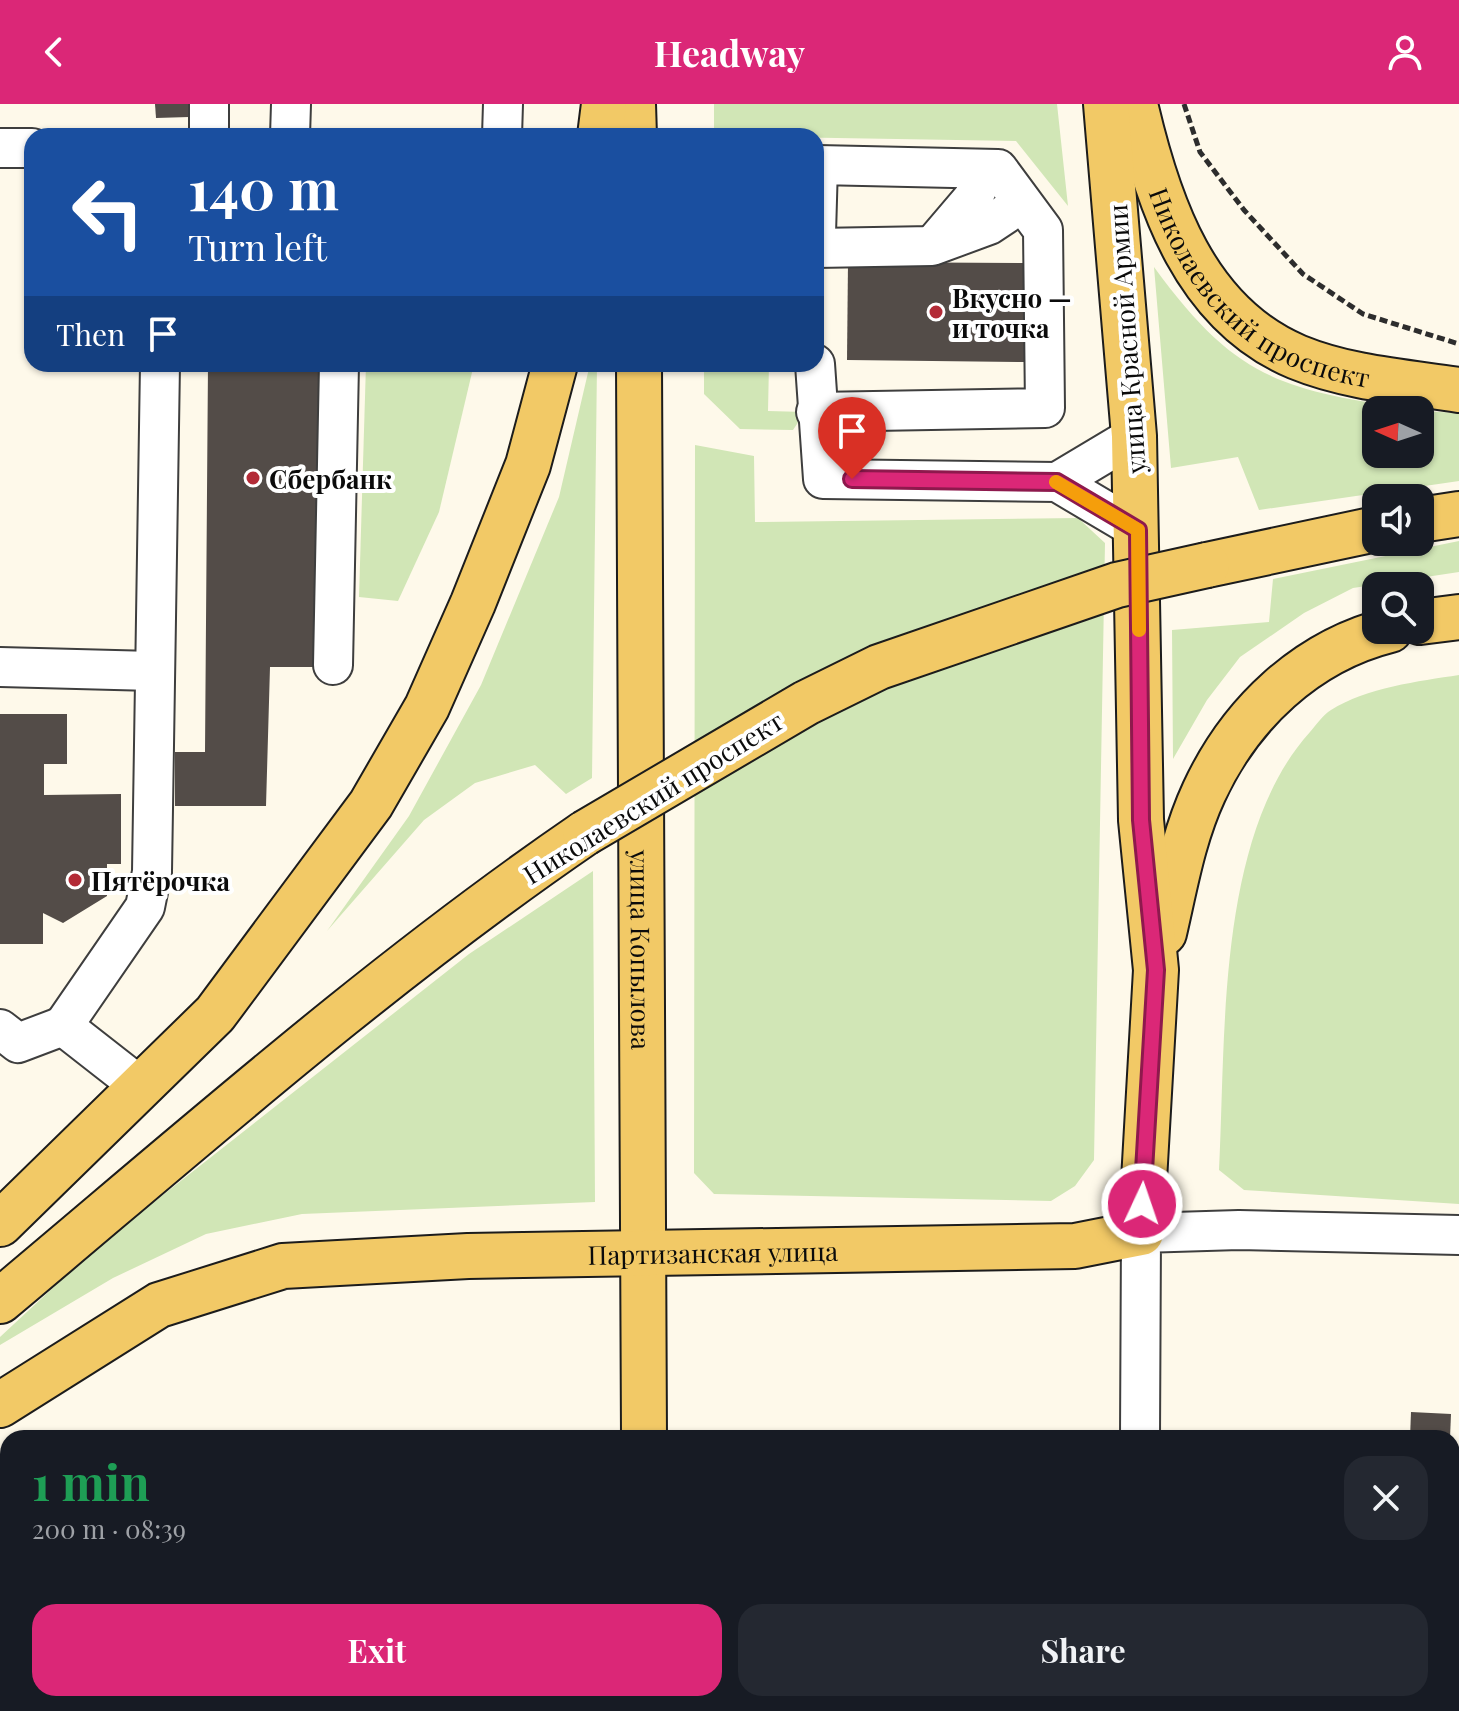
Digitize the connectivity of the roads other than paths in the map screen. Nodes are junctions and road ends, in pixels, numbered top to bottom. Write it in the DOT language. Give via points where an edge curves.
graph roads {
  1 [pos="209,104"];
  2 [pos="291,104"];
  3 [pos="503,104"];
  4 [pos="604,104"];
  5 [pos="633,104"];
  6 [pos="1106,104"];
  7 [pos="1135,104"];
  8 [pos="209,128"];
  9 [pos="290,128"];
  10 [pos="502,128"];
  11 [pos="601,128"];
  12 [pos="634,128"];
  13 [pos="0,148"];
  14 [pos="24,148"];
  15 [pos="824,165"];
  16 [pos="986,170"];
  17 [pos="1022,203"];
  18 [pos="932,246"];
  19 [pos="824,248"];
  20 [pos="160,372"];
  21 [pos="339,372"];
  22 [pos="553,372"];
  23 [pos="639,372"];
  24 [pos="815,372"];
  25 [pos="1459,390"];
  26 [pos="816,412"];
  27 [pos="1134,436"];
  28 [pos="1057,482"];
  29 [pos="1459,514"];
  30 [pos="1434,518"];
  31 [pos="1138,530"];
  32 [pos="1362,532"];
  33 [pos="1459,617"];
  34 [pos="1434,620"];
  35 [pos="1362,637"];
  36 [pos="333,665"];
  37 [pos="0,667"];
  38 [pos="153,671"];
  39 [pos="1156,970"];
  40 [pos="63,1026"];
  41 [pos="0,1029"];
  42 [pos="141,1087"];
  43 [pos="0,1224"];
  44 [pos="1141,1233"];
  45 [pos="1459,1235"];
  46 [pos="644,1254"];
  47 [pos="0,1301"];
  48 [pos="0,1405"];
  49 [pos="644,1430"];
  50 [pos="1140,1430"];
  1 -- 8 [label="street"];
  2 -- 9 [label="street"];
  3 -- 10 [label="street"];
  4 -- 11 [label="main road"];
  5 -- 12 [label="main road"];
  6 -- 27 [label="main road, улица Красной Армии"];
  7 -- 25 [label="main road, Николаевский проспект" via="1148,162 1182,243 1206,288 1246,328 1311,361 1368,377"];
  13 -- 14 [label="street"];
  15 -- 16 [label="street"];
  16 -- 17 [label="street" via="998,169"];
  16 -- 18 [label="street" via="973,198"];
  17 -- 18 [label="street" via="989,225"];
  17 -- 26 [label="street" via="1043,230 1045,408"];
  18 -- 19 [label="street"];
  20 -- 38 [label="street"];
  21 -- 36 [label="street"];
  22 -- 42 [label="main road" via="528,465 419,721 371,804 215,1014"];
  23 -- 46 [label="main road, улица Копылова"];
  24 -- 26 [label="street"];
  26 -- 28 [label="street" via="823,479"];
  27 -- 28 [label="street"];
  27 -- 31 [label="main road, улица Красной Армии"];
  28 -- 31 [label="street"];
  29 -- 30 [label="main road"];
  31 -- 39 [label="main road, улица Красной Армии" via="1141,820"];
  32 -- 47 [label="main road, Николаевский проспект, bridge" via="1117,585 879,667 806,703 585,833 433,944"];
  33 -- 34 [label="main road"];
  35 -- 39 [label="main road" via="1318,658 1277,690 1238,733 1204,792 1182,851"];
  37 -- 38 [label="street"];
  38 -- 40 [label="street" via="152,872 145,907"];
  39 -- 44 [label="main road, улица Красной Армии"];
  40 -- 41 [label="street" via="18,1043"];
  40 -- 42 [label="street"];
  42 -- 43 [label="main road"];
  44 -- 45 [label="street, Партизанская улица"];
  44 -- 46 [label="main road, Партизанская улица" via="1075,1246"];
  44 -- 50 [label="street, улица Красной Армии"];
  46 -- 48 [label="main road, Партизанская улица" via="283,1266 159,1305"];
  46 -- 49 [label="main road, улица Копылова"];
}
